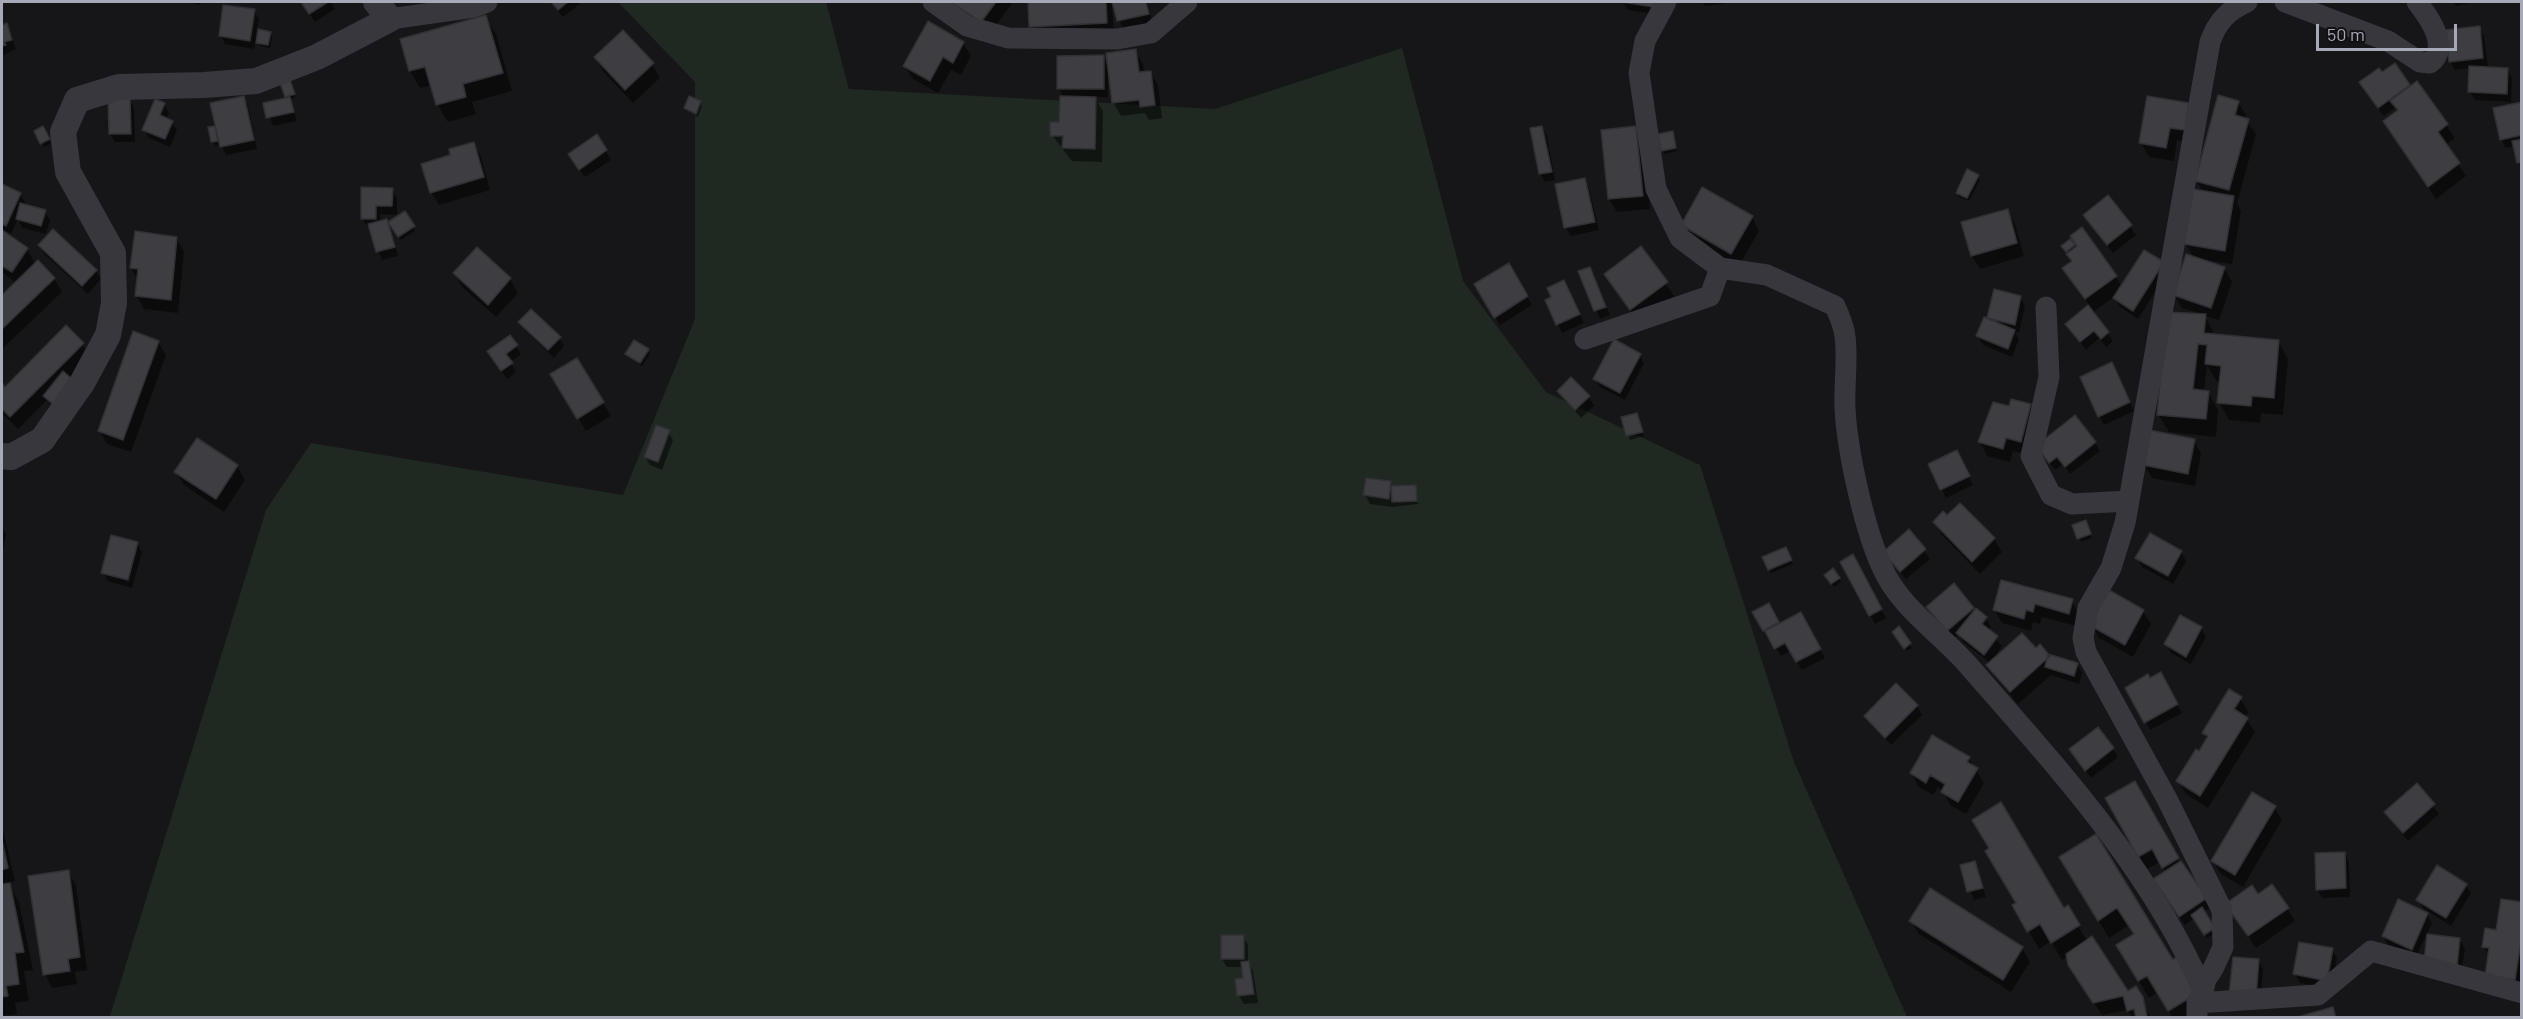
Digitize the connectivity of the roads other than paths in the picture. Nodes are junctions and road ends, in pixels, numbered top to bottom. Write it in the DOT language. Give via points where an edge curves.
graph roads {
  1 [pos="487,2"];
  2 [pos="933,2"];
  3 [pos="1187,2"];
  4 [pos="1666,2"];
  5 [pos="2247,2"];
  6 [pos="2285,2"];
  7 [pos="2417,2"];
  8 [pos="383,10"];
  9 [pos="1720,268"];
  10 [pos="2046,307"];
  11 [pos="1584,339"];
  12 [pos="2,456"];
  13 [pos="2129,501"];
  14 [pos="2522,993"];
  15 [pos="2235,1000"];
  16 [pos="2199,1004"];
  17 [pos="2252,1017"];
  1 -- 8 [label="street" via="474,7"];
  2 -- 3 [label="street" via="967,26 1008,38 1106,39 1151,33"];
  4 -- 9 [label="street" via="1645,41 1639,73 1656,189 1680,238"];
  5 -- 13 [label="street" via="2227,13 2210,42"];
  6 -- 7 [label="street" via="2388,41 2420,62 2430,63 2437,50 2436,30"];
  8 -- 12 [label="street" via="316,57 256,81 119,87 77,100 63,132 68,172 113,253 114,303 108,335 81,384 42,440 11,457"];
  9 -- 11 [label="street" via="1710,296"];
  9 -- 16 [label="street" via="1767,275 1835,306 1845,334 1845,409 1850,453 1882,567 1899,596 1955,649 2060,771 2119,849 2187,952"];
  10 -- 13 [label="street" via="2049,377 2031,456 2051,495 2072,504"];
  13 -- 16 [label="street" via="2119,546 2088,608 2083,638 2086,652 2167,799 2222,910 2223,947 2206,979"];
  14 -- 15 [label="street" via="2371,951 2318,995"];
  15 -- 16 [label="street"];
  15 -- 17 [label="street"];
}
